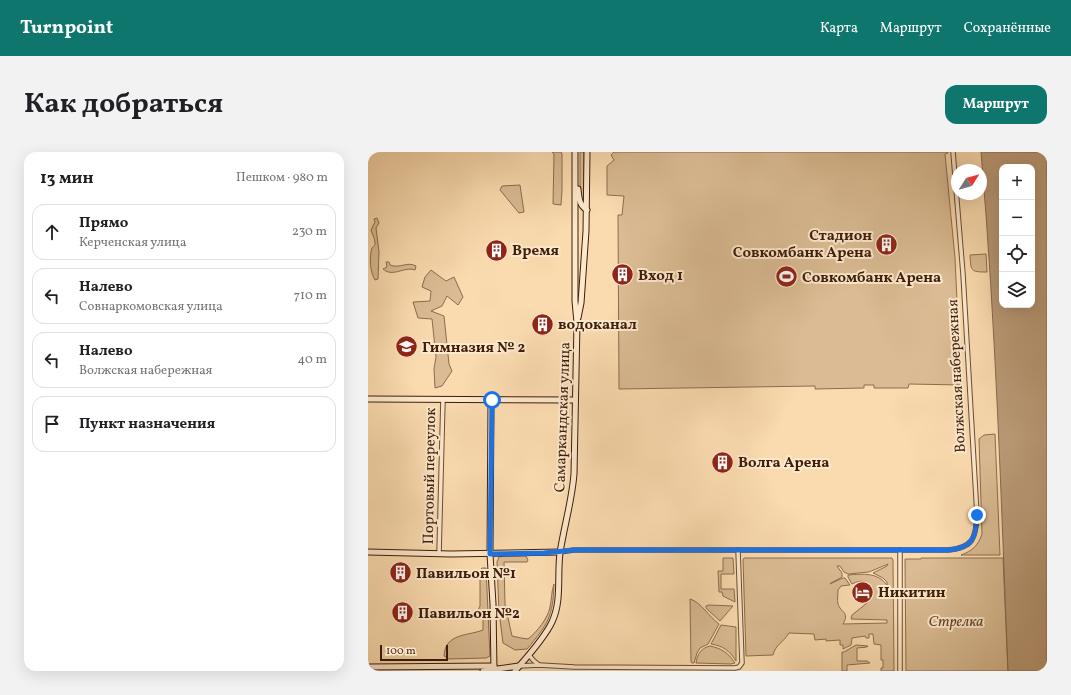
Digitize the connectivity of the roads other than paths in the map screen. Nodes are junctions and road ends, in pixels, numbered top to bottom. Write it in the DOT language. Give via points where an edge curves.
graph roads {
  1 [pos="575,152"];
  2 [pos="587,152"];
  3 [pos="953,152"];
  4 [pos="575,183"];
  5 [pos="587,210"];
  6 [pos="577,323"];
  7 [pos="368,399"];
  8 [pos="443,399"];
  9 [pos="492,400"];
  10 [pos="575,400"];
  11 [pos="738,550"];
  12 [pos="900,550"];
  13 [pos="368,552"];
  14 [pos="560,552"];
  15 [pos="439,554"];
  16 [pos="490,554"];
  17 [pos="529,654"];
  18 [pos="539,665"];
  19 [pos="519,666"];
  20 [pos="368,667"];
  21 [pos="494,669"];
  22 [pos="483,671"];
  23 [pos="514,671"];
  24 [pos="900,671"];
  1 -- 4 [label="main road, Самаркандская улица"];
  2 -- 5 [label="main road, Самаркандская улица"];
  3 -- 12 [label="street, Волжская набережная" via="963,282 976,529 974,537 965,547 948,550"];
  4 -- 5 [label="main road" via="580,204"];
  4 -- 6 [label="main road, Самаркандская улица"];
  5 -- 6 [label="main road, Самаркандская улица" via="581,303"];
  6 -- 10 [label="main road, Самаркандская улица"];
  7 -- 8 [label="main road"];
  8 -- 9 [label="main road"];
  8 -- 15 [label="street, Портовый переулок"];
  9 -- 10 [label="main road"];
  9 -- 16 [label="main road"];
  10 -- 14 [label="main road, Самаркандская улица" via="572,495"];
  11 -- 12 [label="street"];
  11 -- 14 [label="street"];
  11 -- 18 [label="street" via="742,663 739,667"];
  12 -- 24 [label="street"];
  13 -- 15 [label="main road"];
  14 -- 16 [label="main road"];
  14 -- 17 [label="main road, Самаркандская улица" via="556,611 552,624"];
  15 -- 16 [label="main road"];
  16 -- 21 [label="main road"];
  17 -- 18 [label="street"];
  17 -- 19 [label="main road, Самаркандская улица"];
  18 -- 19 [label="street"];
  19 -- 21 [label="main road"];
  19 -- 23 [label="main road, Самаркандская улица"];
  20 -- 21 [label="main road"];
  21 -- 22 [label="main road"];
}
